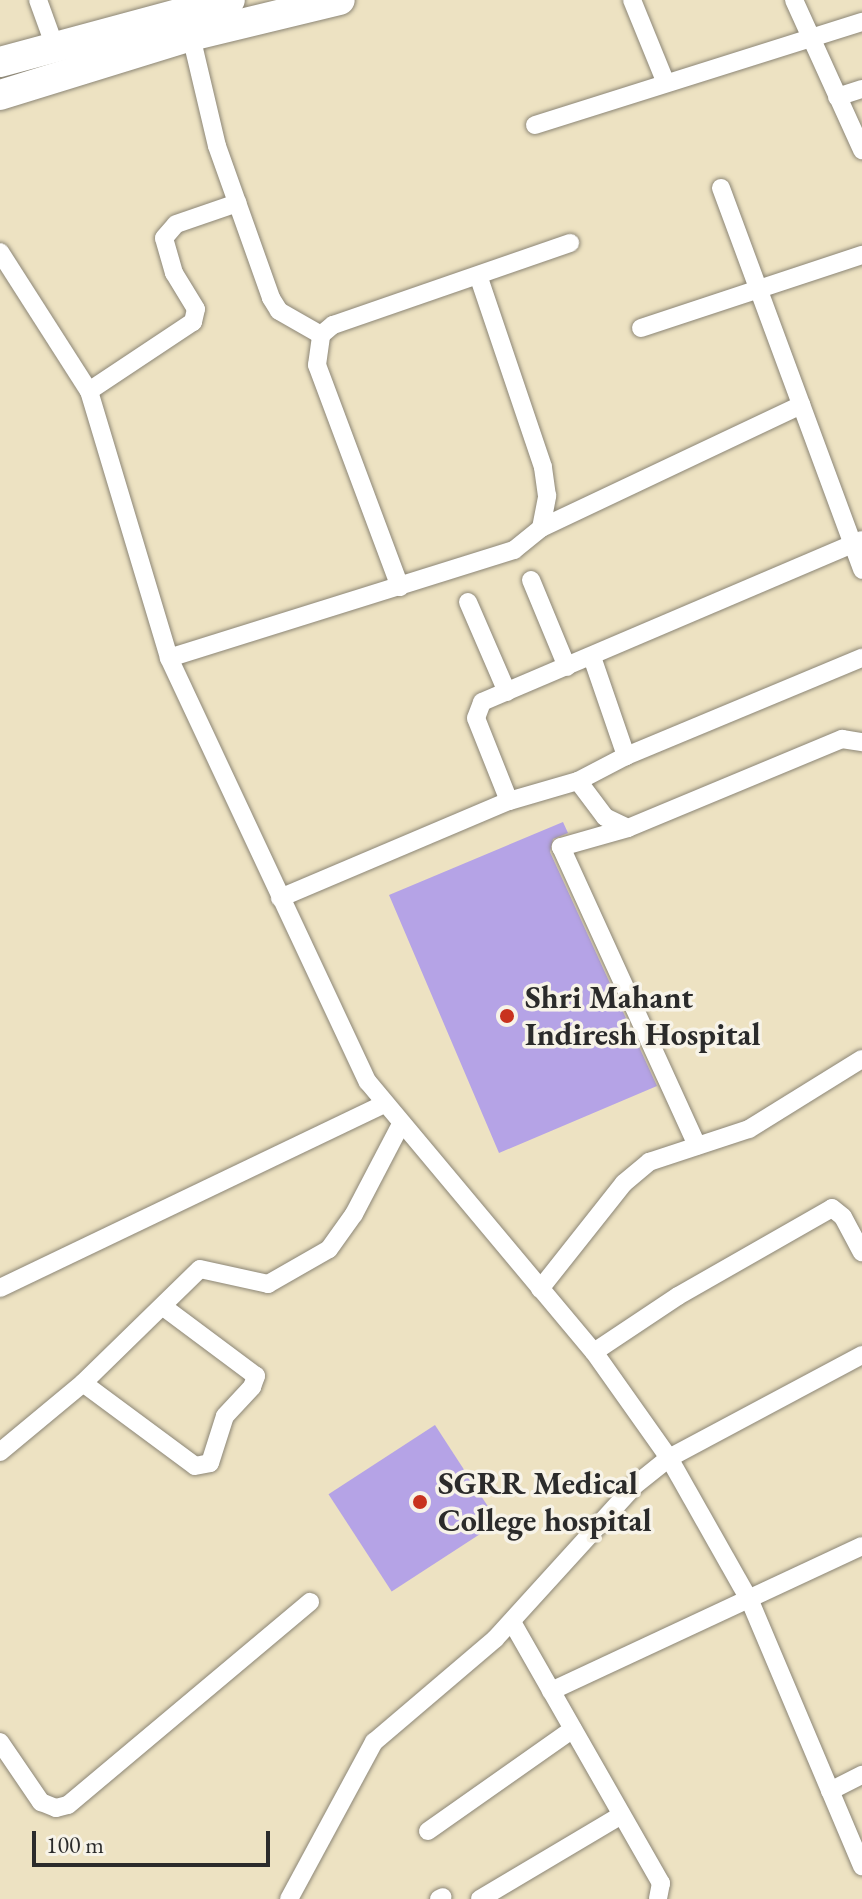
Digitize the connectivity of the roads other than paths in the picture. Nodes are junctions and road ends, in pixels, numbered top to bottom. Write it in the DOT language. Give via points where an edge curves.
graph roads {
  1 [pos="38,0"];
  2 [pos="230,0"];
  3 [pos="340,0"];
  4 [pos="632,0"];
  5 [pos="794,0"];
  6 [pos="181,16"];
  7 [pos="862,22"];
  8 [pos="810,40"];
  9 [pos="55,47"];
  10 [pos="0,62"];
  11 [pos="665,81"];
  12 [pos="862,89"];
  13 [pos="0,95"];
  14 [pos="837,97"];
  15 [pos="535,125"];
  16 [pos="862,150"];
  17 [pos="721,188"];
  18 [pos="237,203"];
  19 [pos="570,243"];
  20 [pos="0,252"];
  21 [pos="862,255"];
  22 [pos="7,278"];
  23 [pos="479,278"];
  24 [pos="763,289"];
  25 [pos="641,328"];
  26 [pos="321,335"];
  27 [pos="89,391"];
  28 [pos="801,405"];
  29 [pos="541,528"];
  30 [pos="856,543"];
  31 [pos="862,570"];
  32 [pos="531,580"];
  33 [pos="400,587"];
  34 [pos="468,602"];
  35 [pos="592,657"];
  36 [pos="169,658"];
  37 [pos="862,658"];
  38 [pos="567,667"];
  39 [pos="507,692"];
  40 [pos="862,742"];
  41 [pos="626,756"];
  42 [pos="578,781"];
  43 [pos="509,801"];
  44 [pos="628,828"];
  45 [pos="280,898"];
  46 [pos="862,1059"];
  47 [pos="384,1104"];
  48 [pos="401,1124"];
  49 [pos="697,1145"];
  50 [pos="862,1252"];
  51 [pos="0,1288"];
  52 [pos="540,1289"];
  53 [pos="162,1306"];
  54 [pos="591,1348"];
  55 [pos="862,1355"];
  56 [pos="83,1383"];
  57 [pos="0,1452"];
  58 [pos="669,1458"];
  59 [pos="862,1546"];
  60 [pos="750,1601"];
  61 [pos="310,1602"];
  62 [pos="512,1622"];
  63 [pos="551,1691"];
  64 [pos="573,1729"];
  65 [pos="0,1742"];
  66 [pos="862,1775"];
  67 [pos="830,1791"];
  68 [pos="620,1816"];
  69 [pos="428,1831"];
  70 [pos="862,1866"];
  71 [pos="289,1899"];
  72 [pos="480,1899"];
  73 [pos="658,1899"];
  1 -- 9 [label="street"];
  2 -- 6 [label="main road"];
  3 -- 6 [label="main road"];
  4 -- 11 [label="street"];
  5 -- 8 [label="street"];
  6 -- 9 [label="main road"];
  6 -- 13 [label="main road"];
  6 -- 18 [label="street"];
  7 -- 8 [label="street"];
  8 -- 11 [label="street"];
  8 -- 14 [label="street"];
  9 -- 10 [label="main road"];
  11 -- 15 [label="street"];
  12 -- 14 [label="street"];
  14 -- 16 [label="street"];
  17 -- 24 [label="street"];
  18 -- 26 [label="street" via="279,311"];
  18 -- 27 [label="street" via="176,224 164,238 174,273 196,309 193,322"];
  19 -- 23 [label="street"];
  20 -- 22 [label="street"];
  21 -- 24 [label="street"];
  22 -- 27 [label="street"];
  23 -- 26 [label="street" via="333,325"];
  23 -- 29 [label="street" via="543,467 547,496"];
  24 -- 25 [label="street"];
  24 -- 28 [label="street"];
  26 -- 33 [label="street" via="317,365"];
  27 -- 36 [label="street"];
  28 -- 29 [label="street"];
  28 -- 30 [label="street"];
  29 -- 33 [label="street" via="514,550"];
  30 -- 31 [label="street"];
  30 -- 35 [label="street"];
  32 -- 38 [label="street"];
  33 -- 36 [label="street"];
  34 -- 39 [label="street"];
  35 -- 38 [label="street"];
  35 -- 41 [label="street"];
  36 -- 45 [label="street"];
  37 -- 41 [label="street"];
  38 -- 39 [label="street"];
  39 -- 43 [label="street" via="482,702 476,718"];
  40 -- 44 [label="street" via="842,739"];
  41 -- 42 [label="street"];
  42 -- 43 [label="street"];
  42 -- 44 [label="street" via="605,817"];
  43 -- 45 [label="street"];
  44 -- 49 [label="street" via="561,847"];
  45 -- 47 [label="street" via="368,1082"];
  46 -- 49 [label="street" via="749,1129"];
  47 -- 48 [label="street"];
  47 -- 51 [label="street"];
  48 -- 52 [label="street"];
  48 -- 53 [label="street" via="354,1214 329,1249 268,1284 200,1269"];
  49 -- 52 [label="street" via="636,1172"];
  50 -- 54 [label="street" via="843,1217 832,1208"];
  52 -- 54 [label="street"];
  53 -- 56 [label="street"];
  53 -- 56 [label="street" via="256,1376 225,1416 210,1463 195,1466"];
  54 -- 58 [label="street"];
  55 -- 58 [label="street"];
  56 -- 57 [label="street"];
  58 -- 60 [label="street"];
  58 -- 62 [label="street" via="617,1503"];
  59 -- 60 [label="street"];
  60 -- 63 [label="street"];
  60 -- 67 [label="street"];
  61 -- 65 [label="street" via="68,1805 56,1808 41,1802"];
  62 -- 63 [label="street"];
  62 -- 71 [label="street" via="374,1742"];
  63 -- 64 [label="street"];
  64 -- 68 [label="street"];
  64 -- 69 [label="street"];
  66 -- 67 [label="street"];
  67 -- 70 [label="street"];
  68 -- 72 [label="street"];
  68 -- 73 [label="street" via="661,1883"];
}
